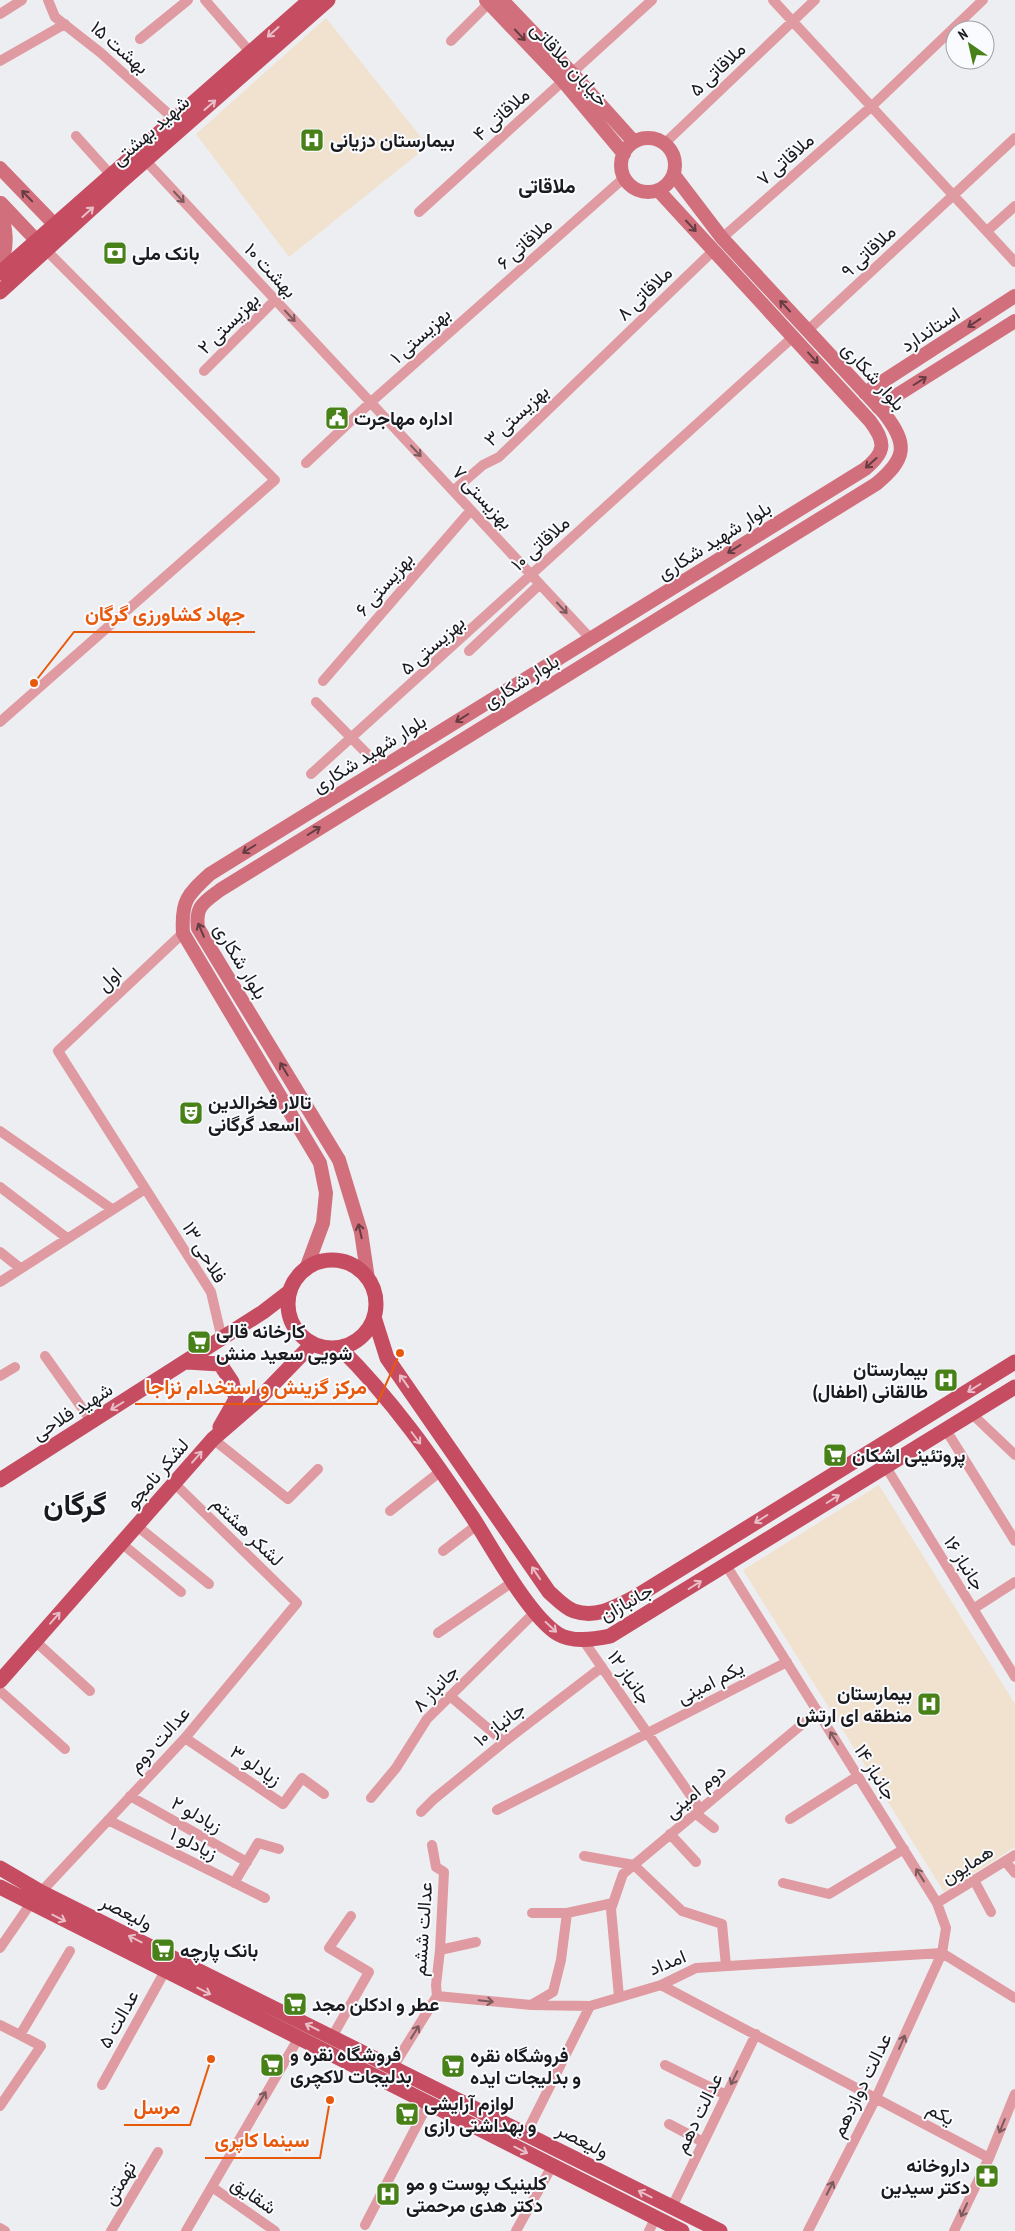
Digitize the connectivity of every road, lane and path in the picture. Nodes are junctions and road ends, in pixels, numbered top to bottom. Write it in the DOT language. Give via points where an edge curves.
graph roads {
  1 [pos="22,0"];
  2 [pos="48,0"];
  3 [pos="188,0"];
  4 [pos="204,0"];
  5 [pos="310,0"];
  6 [pos="328,0"];
  7 [pos="652,0"];
  8 [pos="773,0"];
  9 [pos="815,0"];
  10 [pos="983,0"];
  11 [pos="492,1"];
  12 [pos="0,14"];
  13 [pos="793,21"];
  14 [pos="65,24"];
  15 [pos="140,38"];
  16 [pos="451,41"];
  17 [pos="251,53"];
  18 [pos="0,61"];
  19 [pos="567,77"];
  20 [pos="872,106"];
  21 [pos="174,119"];
  22 [pos="76,136"];
  23 [pos="1015,138"];
  24 [pos="634,142"];
  25 [pos="665,143"];
  26 [pos="624,154"];
  27 [pos="146,161"];
  28 [pos="0,168"];
  29 [pos="111,175"];
  30 [pos="674,176"];
  31 [pos="625,177"];
  32 [pos="658,190"];
  33 [pos="953,196"];
  34 [pos="0,202"];
  35 [pos="0,206"];
  36 [pos="1015,206"];
  37 [pos="419,212"];
  38 [pos="59,229"];
  39 [pos="987,232"];
  40 [pos="722,238"];
  41 [pos="41,245"];
  42 [pos="714,250"];
  43 [pos="1015,262"];
  44 [pos="0,268"];
  45 [pos="0,273"];
  46 [pos="0,292"];
  47 [pos="492,295"];
  48 [pos="1015,296"];
  49 [pos="276,300"];
  50 [pos="1015,321"];
  51 [pos="808,331"];
  52 [pos="793,337"];
  53 [pos="599,360"];
  54 [pos="204,371"];
  55 [pos="890,378"];
  56 [pos="865,393"];
  57 [pos="900,393"];
  58 [pos="371,402"];
  59 [pos="878,407"];
  60 [pos="858,408"];
  61 [pos="306,463"];
  62 [pos="453,491"];
  63 [pos="471,510"];
  64 [pos="537,581"];
  65 [pos="590,638"];
  66 [pos="469,651"];
  67 [pos="323,681"];
  68 [pos="316,702"];
  69 [pos="0,722"];
  70 [pos="402,755"];
  71 [pos="381,768"];
  72 [pos="412,771"];
  73 [pos="310,774"];
  74 [pos="183,933"];
  75 [pos="58,1051"];
  76 [pos="0,1131"];
  77 [pos="0,1187"];
  78 [pos="145,1189"];
  79 [pos="112,1209"];
  80 [pos="67,1238"];
  81 [pos="0,1252"];
  82 [pos="20,1268"];
  83 [pos="306,1269"];
  84 [pos="368,1279"];
  85 [pos="0,1282"];
  86 [pos="289,1292"];
  87 [pos="374,1317"];
  88 [pos="222,1339"];
  89 [pos="312,1344"];
  90 [pos="340,1348"];
  91 [pos="45,1356"];
  92 [pos="187,1362"];
  93 [pos="1015,1362"];
  94 [pos="15,1367"];
  95 [pos="0,1376"];
  96 [pos="1015,1388"];
  97 [pos="420,1405"];
  98 [pos="972,1414"];
  99 [pos="401,1418"];
  100 [pos="92,1422"];
  101 [pos="946,1430"];
  102 [pos="213,1439"];
  103 [pos="1015,1456"];
  104 [pos="886,1467"];
  105 [pos="318,1469"];
  106 [pos="441,1471"];
  107 [pos="0,1480"];
  108 [pos="174,1483"];
  109 [pos="784,1505"];
  110 [pos="390,1511"];
  111 [pos="796,1522"];
  112 [pos="477,1525"];
  113 [pos="136,1526"];
  114 [pos="1015,1541"];
  115 [pos="122,1543"];
  116 [pos="442,1551"];
  117 [pos="726,1566"];
  118 [pos="514,1581"];
  119 [pos="1015,1582"];
  120 [pos="209,1584"];
  121 [pos="181,1592"];
  122 [pos="297,1603"];
  123 [pos="973,1609"];
  124 [pos="535,1612"];
  125 [pos="438,1632"];
  126 [pos="583,1640"];
  127 [pos="35,1641"];
  128 [pos="787,1662"];
  129 [pos="602,1667"];
  130 [pos="1015,1677"];
  131 [pos="0,1681"];
  132 [pos="0,1691"];
  133 [pos="90,1691"];
  134 [pos="450,1696"];
  135 [pos="818,1711"];
  136 [pos="649,1734"];
  137 [pos="185,1738"];
  138 [pos="504,1742"];
  139 [pos="65,1749"];
  140 [pos="858,1776"];
  141 [pos="324,1794"];
  142 [pos="130,1796"];
  143 [pos="371,1798"];
  144 [pos="497,1810"];
  145 [pos="698,1811"];
  146 [pos="421,1812"];
  147 [pos="790,1819"];
  148 [pos="108,1820"];
  149 [pos="714,1828"];
  150 [pos="670,1834"];
  151 [pos="432,1845"];
  152 [pos="279,1849"];
  153 [pos="904,1849"];
  154 [pos="1015,1855"];
  155 [pos="584,1856"];
  156 [pos="1005,1861"];
  157 [pos="247,1862"];
  158 [pos="696,1862"];
  159 [pos="634,1865"];
  160 [pos="0,1868"];
  161 [pos="1015,1873"];
  162 [pos="974,1880"];
  163 [pos="234,1883"];
  164 [pos="783,1883"];
  165 [pos="0,1887"];
  166 [pos="41,1892"];
  167 [pos="265,1898"];
  168 [pos="937,1902"];
  169 [pos="31,1903"];
  170 [pos="612,1906"];
  171 [pos="991,1912"];
  172 [pos="532,1913"];
  173 [pos="567,1914"];
  174 [pos="351,1916"];
  175 [pos="476,1942"];
  176 [pos="0,1948"];
  177 [pos="440,1950"];
  178 [pos="70,1951"];
  179 [pos="942,1953"];
  180 [pos="726,1966"];
  181 [pos="164,1971"];
  182 [pos="661,1985"];
  183 [pos="437,1996"];
  184 [pos="619,1998"];
  185 [pos="1015,1998"];
  186 [pos="532,2006"];
  187 [pos="590,2006"];
  188 [pos="0,2025"];
  189 [pos="20,2034"];
  190 [pos="756,2034"];
  191 [pos="332,2037"];
  192 [pos="298,2039"];
  193 [pos="665,2064"];
  194 [pos="392,2067"];
  195 [pos="102,2084"];
  196 [pos="726,2094"];
  197 [pos="1015,2094"];
  198 [pos="876,2098"];
  199 [pos="428,2104"];
  200 [pos="0,2106"];
  201 [pos="669,2124"];
  202 [pos="526,2134"];
  203 [pos="704,2142"];
  204 [pos="158,2152"];
  205 [pos="989,2158"];
  206 [pos="552,2166"];
  207 [pos="212,2187"];
  208 [pos="672,2207"];
  209 [pos="656,2217"];
  210 [pos="365,2225"];
  211 [pos="0,2228"];
  212 [pos="4,2231"];
  213 [pos="111,2231"];
  214 [pos="186,2231"];
  215 [pos="276,2231"];
  216 [pos="516,2231"];
  217 [pos="649,2231"];
  218 [pos="682,2231"];
  219 [pos="720,2231"];
  220 [pos="808,2231"];
  221 [pos="954,2231"];
  1 -- 12 [label="street"];
  2 -- 14 [label="street, بهشت ۱۵" via="55,18"];
  3 -- 15 [label="street"];
  4 -- 17 [label="street"];
  5 -- 17 [label="main road, شهید بهشتی, one-way"];
  27 -- 6 [label="main road, شهید بهشتی, one-way"];
  7 -- 19 [label="street, ملاقاتی ۴"];
  8 -- 13 [label="street"];
  9 -- 13 [label="street, ملاقاتی ۵"];
  10 -- 20 [label="street, ۷ ملاقاتی"];
  11 -- 16 [label="street"];
  11 -- 19 [label="main road, خیابان ملاقاتی"];
  13 -- 20 [label="street"];
  13 -- 25 [label="street, ملاقاتی ۵"];
  14 -- 18 [label="street"];
  14 -- 21 [label="street, بهشت ۱۵"];
  17 -- 21 [label="main road, شهید بهشتی"];
  19 -- 24 [label="main road, خیابان ملاقاتی"];
  19 -- 26 [label="main road, خیابان ملاقاتی"];
  19 -- 37 [label="street, ملاقاتی ۴"];
  20 -- 33 [label="street"];
  20 -- 40 [label="street, ۷ ملاقاتی"];
  21 -- 29 [label="main road, شهید بهشتی"];
  22 -- 29 [label="street"];
  23 -- 33 [label="street, ملاقاتی ۹"];
  24 -- 25 [label="main road" via="649,138"];
  24 -- 26 [label="main road"];
  25 -- 30 [label="main road" via="674,155"];
  26 -- 31 [label="main road"];
  38 -- 27 [label="main road, شهید بهشتی, one-way"];
  27 -- 49 [label="street, بهشت ۱۰, one-way"];
  38 -- 28 [label="main road, one-way"];
  29 -- 38 [label="main road, شهید بهشتی"];
  30 -- 32 [label="main road"];
  30 -- 40 [label="main road, بلوار شکاری"];
  31 -- 32 [label="main road" via="639,190"];
  31 -- 47 [label="street, ۶ ملاقاتی"];
  32 -- 42 [label="main road, بلوار شکاری, one-way"];
  33 -- 39 [label="street"];
  33 -- 51 [label="street, ملاقاتی ۹"];
  34 -- 41 [label="main road"];
  35 -- 44 [label="main road" via="7,244"];
  36 -- 39 [label="street"];
  38 -- 41 [label="main road, شهید بهشتی"];
  39 -- 43 [label="street"];
  51 -- 40 [label="main road, بلوار شکاری, one-way"];
  41 -- 45 [label="main road, شهید بهشتی"];
  41 -- 46 [label="main road, شهید بهشتی"];
  41 -- 69 [label="street" via="275,480"];
  42 -- 52 [label="main road, بلوار شکاری"];
  42 -- 53 [label="street, ملاقاتی ۸"];
  47 -- 58 [label="street, بهزیستی ۱"];
  48 -- 55 [label="main road, استاندارد, one-way"];
  49 -- 54 [label="street, ۲ بهزیستی"];
  49 -- 58 [label="street, بهشت ۱۰, one-way"];
  57 -- 50 [label="main road, استاندارد, one-way"];
  51 -- 56 [label="main road, بلوار شکاری"];
  52 -- 60 [label="main road, بلوار شکاری, one-way"];
  52 -- 73 [label="street, ۱۰ ملاقاتی"];
  53 -- 62 [label="street, ۳ بهزیستی" via="499,457 483,465"];
  55 -- 56 [label="main road, استاندارد"];
  55 -- 57 [label="main road"];
  56 -- 59 [label="main road, بلوار شکاری"];
  57 -- 59 [label="main road, استاندارد"];
  58 -- 61 [label="street, بهزیستی ۱"];
  58 -- 62 [label="street, ۷ بهزیستی, one-way"];
  59 -- 72 [label="main road, بلوار شکاری" via="901,438 901,455 891,472 876,484"];
  60 -- 65 [label="main road, بلوار شهید شکاری, one-way" via="879,433 882,450 876,459"];
  62 -- 63 [label="street, ۷ بهزیستی"];
  63 -- 64 [label="street, ۷ بهزیستی"];
  63 -- 67 [label="street, بهزیستی ۶"];
  64 -- 65 [label="street, ۷ بهزیستی, one-way"];
  64 -- 66 [label="street"];
  64 -- 73 [label="street, ۵ بهزیستی"];
  65 -- 70 [label="main road, بلوار شهید شکاری, one-way"];
  68 -- 71 [label="street"];
  70 -- 71 [label="main road, بلوار شهید شکاری"];
  70 -- 72 [label="main road"];
  71 -- 74 [label="main road, بلوار شهید شکاری, one-way" via="210,874 191,891 182,911"];
  84 -- 72 [label="main road, بلوار شکاری, one-way" via="361,1232 339,1160 202,934 196,915 203,903 220,890"];
  74 -- 75 [label="street, اول"];
  74 -- 83 [label="main road" via="320,1163 326,1193 323,1223"];
  75 -- 78 [label="street, ۱۳ فلاحی"];
  76 -- 79 [label="street"];
  77 -- 80 [label="street"];
  78 -- 79 [label="street"];
  78 -- 88 [label="street, ۱۳ فلاحی" via="211,1292"];
  79 -- 80 [label="street"];
  80 -- 82 [label="street"];
  81 -- 82 [label="street"];
  82 -- 85 [label="street"];
  83 -- 84 [label="main road" via="318,1262 337,1260 358,1268"];
  83 -- 86 [label="main road"];
  84 -- 87 [label="main road" via="376,1297"];
  86 -- 88 [label="main road, شهید فلاحی"];
  86 -- 89 [label="main road" via="290,1320 297,1332"];
  87 -- 90 [label="main road" via="363,1336"];
  97 -- 87 [label="main road, جانبازان, one-way" via="387,1358"];
  88 -- 92 [label="main road, شهید فلاحی"];
  89 -- 90 [label="main road" via="322,1348"];
  89 -- 102 [label="main road, لشکر نامجو" via="257,1401"];
  90 -- 99 [label="main road, جانبازان" via="368,1375"];
  91 -- 100 [label="street"];
  92 -- 100 [label="main road, شهید فلاحی, one-way"];
  92 -- 102 [label="main road" via="220,1364 232,1382 236,1399"];
  93 -- 109 [label="main road, جانبازان, one-way"];
  94 -- 95 [label="street"];
  96 -- 98 [label="main road, جانبازان"];
  97 -- 99 [label="main road"];
  109 -- 97 [label="main road, جانبازان, one-way" via="637,1596 606,1611 587,1614 572,1610 549,1592"];
  98 -- 101 [label="main road, جانبازان"];
  98 -- 103 [label="street"];
  99 -- 106 [label="main road, جانبازان, one-way"];
  100 -- 107 [label="main road, شهید فلاحی"];
  101 -- 104 [label="main road, جانبازان"];
  101 -- 114 [label="street"];
  102 -- 105 [label="street" via="288,1499"];
  108 -- 102 [label="main road, لشکر نامجو, one-way"];
  111 -- 104 [label="main road, جانبازان, one-way"];
  104 -- 123 [label="street, جانباز ۱۶"];
  106 -- 110 [label="street"];
  106 -- 112 [label="main road, جانبازان"];
  108 -- 113 [label="main road, لشکر نامجو"];
  108 -- 122 [label="street, لشکر هشتم"];
  109 -- 111 [label="main road"];
  111 -- 117 [label="main road, جانبازان"];
  112 -- 116 [label="street"];
  112 -- 118 [label="main road, جانبازان"];
  113 -- 115 [label="main road, لشکر نامجو"];
  113 -- 120 [label="street"];
  115 -- 121 [label="street"];
  127 -- 115 [label="main road, لشکر نامجو, one-way"];
  126 -- 117 [label="main road, جانبازان, one-way" via="610,1636"];
  117 -- 128 [label="street, جانباز ۱۴"];
  118 -- 124 [label="main road, جانبازان"];
  118 -- 125 [label="street"];
  119 -- 123 [label="street"];
  122 -- 137 [label="street, عدالت دوم"];
  123 -- 130 [label="street, جانباز ۱۶"];
  124 -- 126 [label="main road, جانبازان, one-way" via="559,1635"];
  124 -- 134 [label="street, جانباز ۸"];
  126 -- 129 [label="street, ۱۲ جانباز"];
  127 -- 131 [label="main road, لشکر نامجو"];
  127 -- 133 [label="street"];
  128 -- 135 [label="street, جانباز ۱۴"];
  128 -- 136 [label="street, یکم امینی"];
  129 -- 136 [label="street, ۱۲ جانباز"];
  129 -- 138 [label="street, ۱۰ جانباز"];
  132 -- 139 [label="street"];
  134 -- 138 [label="street"];
  134 -- 143 [label="street, جانباز ۸" via="427,1719 396,1768"];
  140 -- 135 [label="street, جانباز ۱۴, one-way"];
  135 -- 145 [label="street, دوم امینی"];
  136 -- 144 [label="street, یکم امینی"];
  136 -- 145 [label="street, ۱۲ جانباز"];
  137 -- 141 [label="street, زیادلو ۳" via="283,1804 302,1778"];
  137 -- 142 [label="street, عدالت دوم"];
  138 -- 146 [label="street, ۱۰ جانباز"];
  140 -- 147 [label="street"];
  140 -- 153 [label="street, جانباز ۱۴"];
  142 -- 148 [label="street, عدالت دوم"];
  142 -- 157 [label="street, زیادلو ۲"];
  145 -- 149 [label="street, ۱۲ جانباز"];
  145 -- 150 [label="street, دوم امینی"];
  148 -- 163 [label="street, زیادلو ۱"];
  148 -- 166 [label="street, عدالت دوم"];
  150 -- 158 [label="street"];
  150 -- 159 [label="street, دوم امینی"];
  151 -- 177 [label="street, عدالت ششم" via="436,1867 444,1872"];
  152 -- 157 [label="street" via="258,1843"];
  153 -- 164 [label="street" via="829,1894"];
  168 -- 153 [label="street, جانباز ۱۴, one-way"];
  154 -- 156 [label="street, همایون"];
  155 -- 159 [label="street"];
  156 -- 161 [label="street"];
  156 -- 162 [label="street, همایون"];
  157 -- 163 [label="street"];
  159 -- 170 [label="street, دوم امینی" via="623,1874"];
  159 -- 180 [label="street" via="682,1911 722,1924"];
  160 -- 166 [label="main road, ولیعصر"];
  162 -- 168 [label="street, همایون"];
  162 -- 171 [label="street"];
  163 -- 167 [label="street, زیادلو ۱"];
  165 -- 169 [label="main road, ولیعصر"];
  191 -- 166 [label="main road, ولیعصر, one-way"];
  168 -- 179 [label="street, جانباز ۱۴" via="946,1928"];
  169 -- 176 [label="street"];
  169 -- 181 [label="main road, ولیعصر, one-way"];
  170 -- 173 [label="street"];
  170 -- 184 [label="street"];
  172 -- 173 [label="street"];
  173 -- 186 [label="street" via="561,1960 552,1992"];
  174 -- 191 [label="street" via="329,1948 369,1972"];
  175 -- 177 [label="street"];
  177 -- 183 [label="street, عدالت ششم"];
  178 -- 189 [label="street"];
  179 -- 180 [label="street, امداد"];
  179 -- 185 [label="street"];
  198 -- 179 [label="street, عدالت دوازدهم, one-way"];
  180 -- 182 [label="street, امداد" via="696,1968"];
  181 -- 192 [label="main road, ولیعصر, one-way"];
  181 -- 195 [label="street, عدالت ۵"];
  182 -- 184 [label="street, امداد"];
  182 -- 190 [label="street, یکم"];
  183 -- 186 [label="street, امداد, one-way"];
  194 -- 183 [label="street, عدالت ششم, one-way"];
  184 -- 187 [label="street, امداد"];
  186 -- 187 [label="street, امداد"];
  187 -- 202 [label="street"];
  188 -- 189 [label="street"];
  189 -- 200 [label="street" via="41,2046"];
  190 -- 196 [label="street, عدالت دهم, one-way"];
  190 -- 198 [label="street, یکم"];
  191 -- 194 [label="main road, ولیعصر"];
  192 -- 199 [label="main road, ولیعصر"];
  207 -- 192 [label="street, one-way"];
  193 -- 196 [label="street"];
  194 -- 202 [label="main road, ولیعصر"];
  196 -- 203 [label="street, عدالت دهم"];
  197 -- 205 [label="street, one-way"];
  198 -- 205 [label="street, یکم"];
  220 -- 198 [label="street, عدالت دوازدهم, one-way"];
  199 -- 206 [label="main road, ولیعصر, one-way"];
  199 -- 210 [label="street"];
  201 -- 203 [label="street"];
  208 -- 202 [label="main road, ولیعصر, one-way"];
  203 -- 208 [label="street, عدالت دهم"];
  204 -- 213 [label="street, تهمتن"];
  205 -- 221 [label="street, one-way"];
  206 -- 209 [label="main road, ولیعصر"];
  206 -- 216 [label="street"];
  207 -- 214 [label="street"];
  207 -- 215 [label="street, شقایق"];
  208 -- 219 [label="main road, ولیعصر"];
  209 -- 217 [label="street"];
  209 -- 218 [label="main road, ولیعصر"];
  211 -- 212 [label="street"];
}
